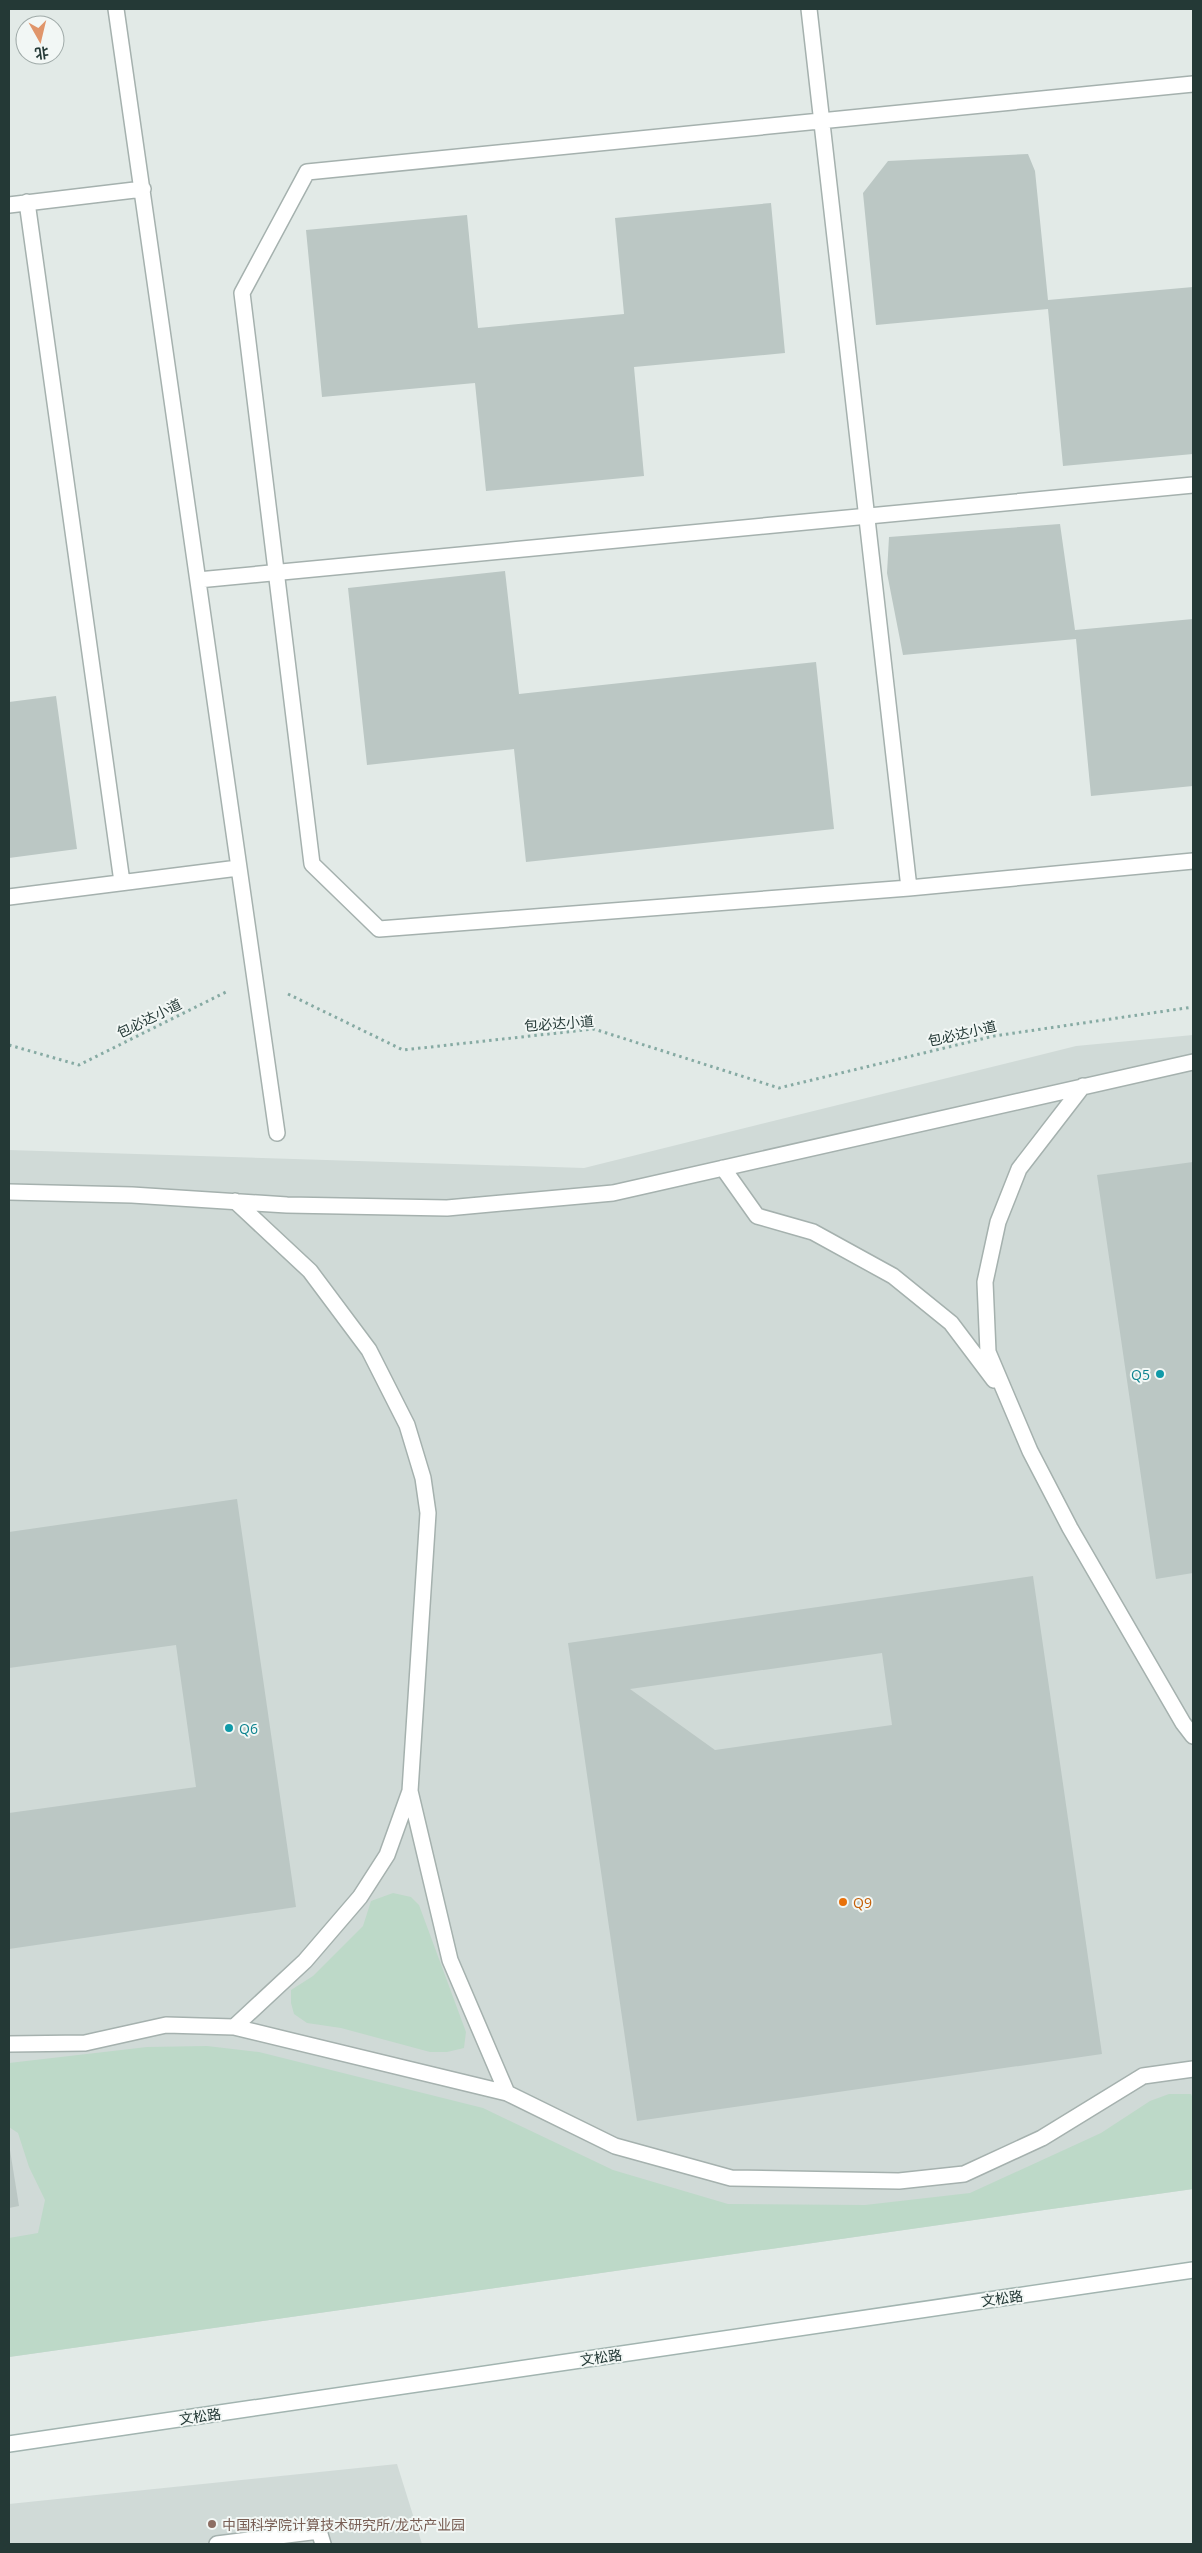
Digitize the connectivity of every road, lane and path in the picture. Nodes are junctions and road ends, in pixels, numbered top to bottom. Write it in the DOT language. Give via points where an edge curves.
graph roads {
  1 [pos="116,9"];
  2 [pos="809,9"];
  3 [pos="1193,84"];
  4 [pos="143,189"];
  5 [pos="27,202"];
  6 [pos="9,205"];
  7 [pos="1193,485"];
  8 [pos="866,516"];
  9 [pos="198,580"];
  10 [pos="1193,861"];
  11 [pos="238,868"];
  12 [pos="122,882"];
  13 [pos="909,888"];
  14 [pos="9,896"];
  15 [pos="254,978"];
  16 [pos="1193,1006"];
  17 [pos="9,1045"];
  18 [pos="1193,1062"];
  19 [pos="1083,1086"];
  20 [pos="277,1132"];
  21 [pos="723,1168"];
  22 [pos="9,1192"];
  23 [pos="235,1201"];
  24 [pos="1006,1397"];
  25 [pos="1193,1736"];
  26 [pos="410,1791"];
  27 [pos="234,2027"];
  28 [pos="9,2044"];
  29 [pos="1193,2069"];
  30 [pos="507,2093"];
  31 [pos="1193,2270"];
  32 [pos="9,2444"];
  33 [pos="217,2544"];
  34 [pos="323,2544"];
  1 -- 4 [label="street"];
  2 -- 8 [label="street"];
  3 -- 13 [label="street" via="307,172 242,293 312,864 379,929"];
  4 -- 5 [label="street"];
  4 -- 9 [label="street"];
  5 -- 6 [label="street"];
  5 -- 12 [label="street"];
  7 -- 8 [label="street"];
  8 -- 9 [label="street"];
  8 -- 13 [label="street"];
  9 -- 11 [label="street"];
  10 -- 13 [label="street"];
  11 -- 12 [label="street"];
  11 -- 15 [label="street"];
  12 -- 14 [label="street"];
  15 -- 16 [label="path, 包必达小道" via="404,1050 594,1029 779,1088 994,1036"];
  15 -- 17 [label="path, 包必达小道" via="79,1065"];
  15 -- 20 [label="street"];
  18 -- 19 [label="street"];
  19 -- 21 [label="street"];
  19 -- 24 [label="street" via="1020,1169 998,1222 985,1282 988,1352"];
  21 -- 23 [label="street" via="613,1193 447,1208"];
  21 -- 24 [label="street" via="757,1216 812,1232 893,1276 951,1323"];
  22 -- 23 [label="street" via="132,1194"];
  23 -- 26 [label="street" via="310,1271 369,1350 407,1425 423,1478 428,1513"];
  24 -- 25 [label="street" via="1070,1528"];
  26 -- 27 [label="street" via="387,1855 360,1897 305,1962"];
  26 -- 30 [label="street" via="450,1960"];
  27 -- 28 [label="street" via="166,2025 85,2043"];
  27 -- 30 [label="street"];
  29 -- 30 [label="street" via="1143,2076 1042,2138 964,2174 899,2181 731,2178 615,2146"];
  31 -- 32 [label="street, 文松路"];
  33 -- 34 [label="street" via="319,2531"];
}
